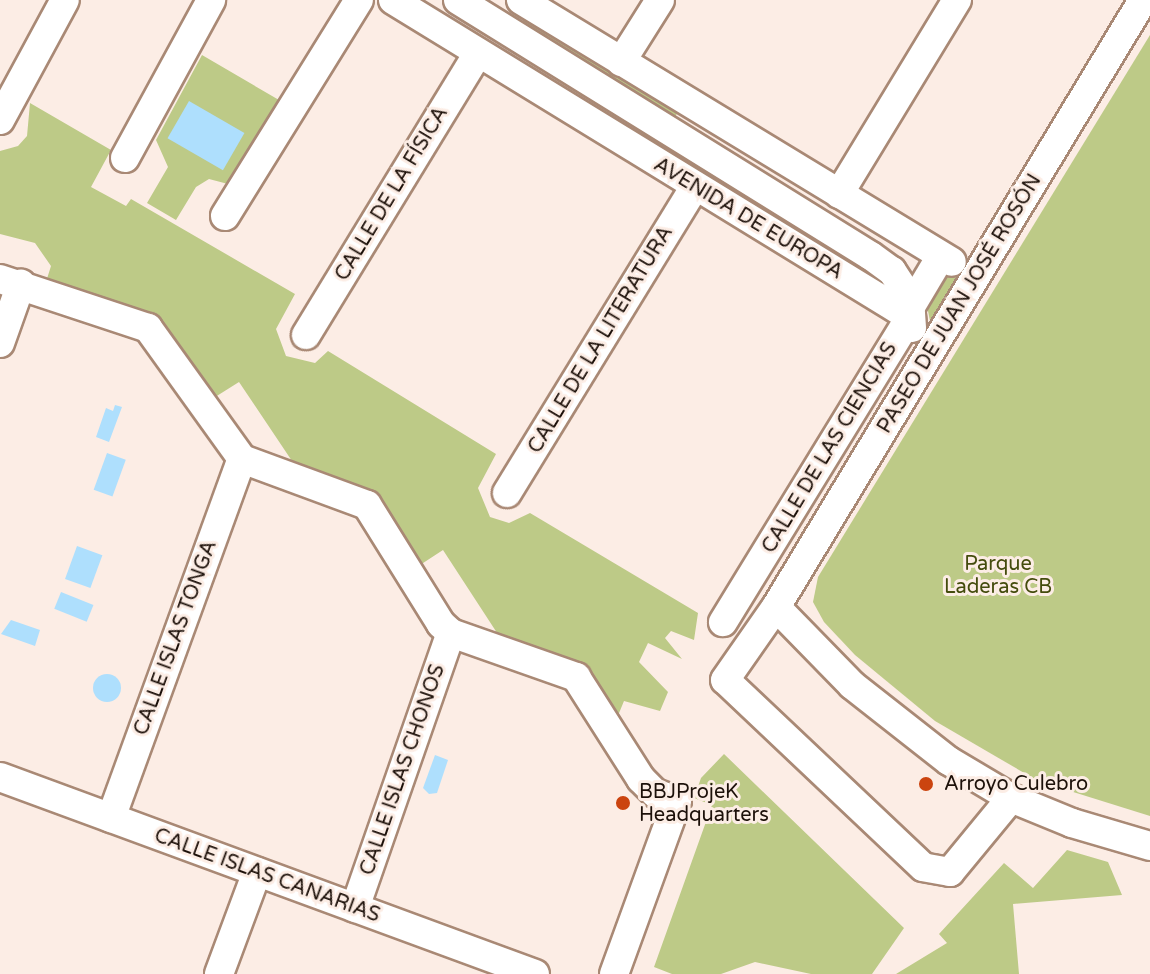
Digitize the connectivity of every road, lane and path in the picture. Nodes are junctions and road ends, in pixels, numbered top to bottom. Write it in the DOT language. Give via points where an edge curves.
graph roads {
  1 [pos="65,0"];
  2 [pos="211,0"];
  3 [pos="359,0"];
  4 [pos="393,0"];
  5 [pos="458,0"];
  6 [pos="495,0"];
  7 [pos="521,0"];
  8 [pos="660,0"];
  9 [pos="957,0"];
  10 [pos="1143,0"];
  11 [pos="503,28"];
  12 [pos="478,53"];
  13 [pos="621,62"];
  14 [pos="566,68"];
  15 [pos="0,120"];
  16 [pos="587,120"];
  17 [pos="733,129"];
  18 [pos="676,134"];
  19 [pos="125,158"];
  20 [pos="694,188"];
  21 [pos="839,194"];
  22 [pos="225,216"];
  23 [pos="996,245"];
  24 [pos="882,264"];
  25 [pos="944,264"];
  26 [pos="10,281"];
  27 [pos="910,312"];
  28 [pos="306,335"];
  29 [pos="0,343"];
  30 [pos="910,385"];
  31 [pos="242,459"];
  32 [pos="507,493"];
  33 [pos="749,579"];
  34 [pos="778,602"];
  35 [pos="723,622"];
  36 [pos="451,633"];
  37 [pos="1,782"];
  38 [pos="1011,798"];
  39 [pos="111,818"];
  40 [pos="1150,846"];
  41 [pos="257,872"];
  42 [pos="355,908"];
  43 [pos="507,969"];
  44 [pos="219,974"];
  45 [pos="535,974"];
  46 [pos="614,974"];
  1 -- 15 [label="street"];
  2 -- 19 [label="street"];
  3 -- 22 [label="street"];
  4 -- 12 [label="street, AVENIDA DE EUROPA"];
  5 -- 11 [label="street, AVENIDA DE EUROPA"];
  6 -- 11 [label="street"];
  7 -- 13 [label="street"];
  8 -- 13 [label="street"];
  9 -- 21 [label="street"];
  10 -- 23 [label="street, PASEO DE JUAN JOSÉ ROSÓN"];
  11 -- 14 [label="street, AVENIDA DE EUROPA"];
  12 -- 16 [label="street, AVENIDA DE EUROPA"];
  12 -- 28 [label="street, CALLE DE LA FÍSICA"];
  13 -- 17 [label="street"];
  14 -- 16 [label="street"];
  14 -- 18 [label="street, AVENIDA DE EUROPA"];
  16 -- 20 [label="street, AVENIDA DE EUROPA"];
  17 -- 18 [label="street, AVENIDA DE EUROPA"];
  17 -- 21 [label="street"];
  18 -- 24 [label="street, AVENIDA DE EUROPA"];
  20 -- 27 [label="street, AVENIDA DE EUROPA"];
  20 -- 32 [label="street, CALLE DE LA LITERATURA"];
  21 -- 25 [label="street"];
  23 -- 25 [label="street, AVENIDA DE EUROPA" via="978,256"];
  23 -- 30 [label="street, PASEO DE JUAN JOSÉ ROSÓN"];
  24 -- 25 [label="street, AVENIDA DE EUROPA"];
  24 -- 27 [label="street" via="910,299"];
  25 -- 27 [label="street"];
  26 -- 29 [label="street"];
  26 -- 31 [label="street" via="148,328"];
  27 -- 30 [label="street"];
  27 -- 33 [label="street, CALLE DE LAS CIENCIAS"];
  30 -- 34 [label="street, PASEO DE JUAN JOSÉ ROSÓN"];
  31 -- 36 [label="street" via="367,505"];
  31 -- 39 [label="street, CALLE ISLAS TONGA"];
  33 -- 34 [label="street"];
  33 -- 35 [label="street, CALLE DE LAS CIENCIAS"];
  34 -- 38 [label="street" via="852,685 925,745"];
  34 -- 38 [label="street, PASEO DE JUAN JOSÉ ROSÓN" via="725,680 923,867 950,872"];
  36 -- 42 [label="street, CALLE ISLAS CHONOS"];
  36 -- 46 [label="street" via="576,677 641,779 655,793 677,801"];
  37 -- 39 [label="street, CALLE ISLAS CANARIAS"];
  38 -- 40 [label="street"];
  39 -- 41 [label="street, CALLE ISLAS CANARIAS"];
  41 -- 42 [label="street, CALLE ISLAS CANARIAS"];
  41 -- 44 [label="street"];
  42 -- 43 [label="street, CALLE ISLAS CANARIAS"];
  43 -- 45 [label="street, CALLE ISLAS CANARIAS"];
}
